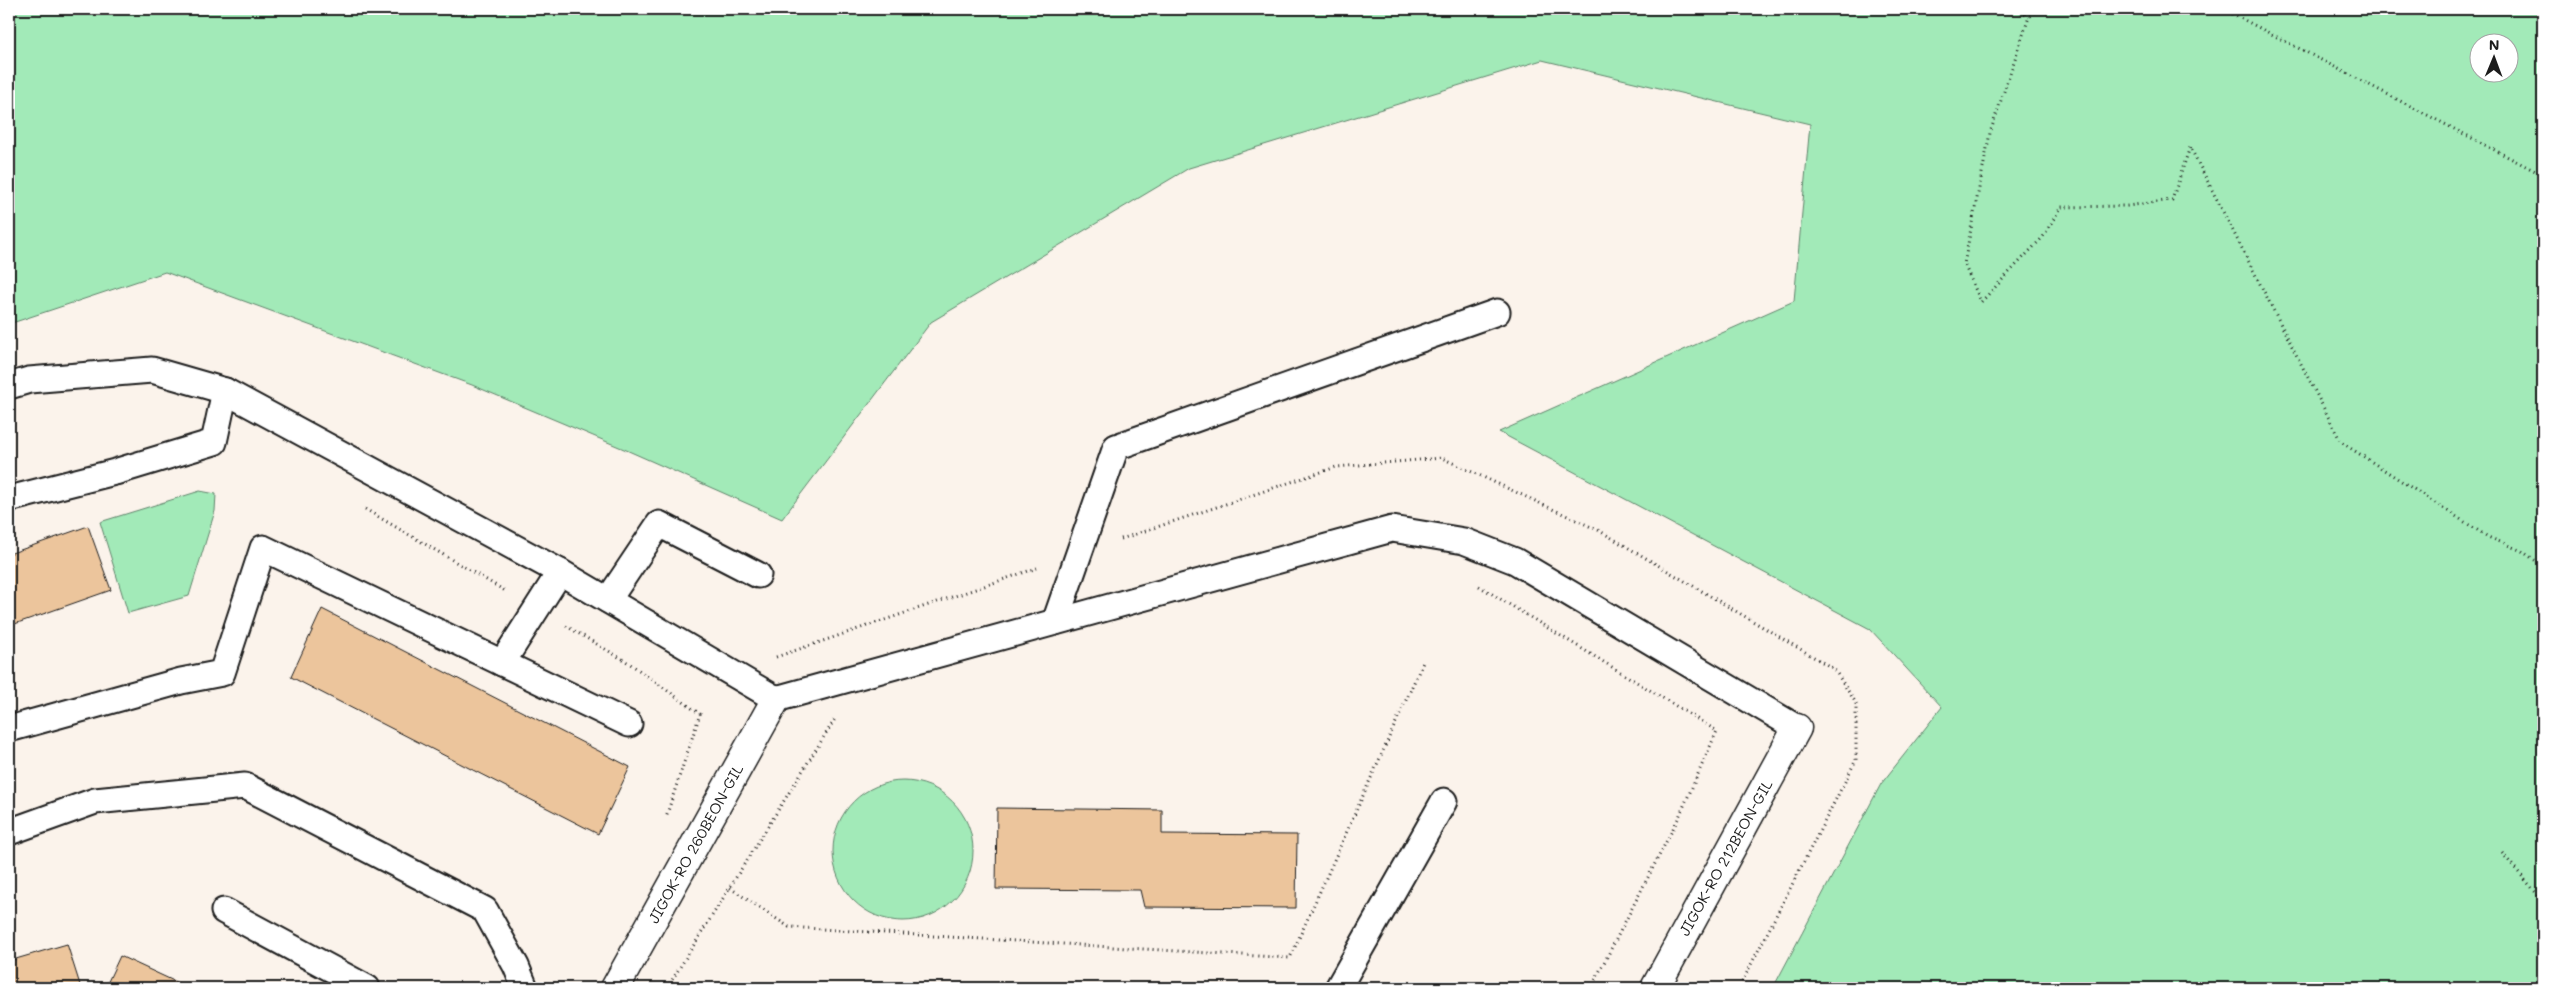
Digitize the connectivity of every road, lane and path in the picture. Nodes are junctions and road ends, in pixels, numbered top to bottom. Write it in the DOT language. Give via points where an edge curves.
graph roads {
  1 [pos="2016,9"];
  2 [pos="2038,9"];
  3 [pos="2223,9"];
  4 [pos="2028,17"];
  5 [pos="2543,175"];
  6 [pos="1497,312"];
  7 [pos="9,386"];
  8 [pos="225,391"];
  9 [pos="9,499"];
  10 [pos="356,504"];
  11 [pos="1079,554"];
  12 [pos="2543,566"];
  13 [pos="560,572"];
  14 [pos="758,575"];
  15 [pos="1471,582"];
  16 [pos="608,600"];
  17 [pos="537,609"];
  18 [pos="1055,622"];
  19 [pos="772,658"];
  20 [pos="1424,660"];
  21 [pos="502,664"];
  22 [pos="776,699"];
  23 [pos="836,718"];
  24 [pos="629,724"];
  25 [pos="1797,728"];
  26 [pos="9,729"];
  27 [pos="1444,801"];
  28 [pos="664,826"];
  29 [pos="9,832"];
  30 [pos="2502,853"];
  31 [pos="730,888"];
  32 [pos="224,911"];
  33 [pos="2543,920"];
  34 [pos="367,988"];
  35 [pos="525,988"];
  36 [pos="616,988"];
  37 [pos="667,988"];
  38 [pos="1338,988"];
  39 [pos="1592,988"];
  40 [pos="1655,988"];
  41 [pos="1739,988"];
  1 -- 4 [label="path"];
  2 -- 4 [label="path"];
  3 -- 5 [label="path"];
  4 -- 12 [label="path" via="1990,133 1964,264 1981,302 2043,237 2061,208 2127,206 2172,200 2190,147 2341,442 2488,537 2522,551"];
  6 -- 11 [label="lane" via="1116,447"];
  7 -- 8 [label="lane" via="29,380 152,370"];
  8 -- 9 [label="lane" via="214,442"];
  8 -- 13 [label="lane"];
  10 -- 17 [label="path"];
  11 -- 18 [label="lane"];
  11 -- 19 [label="path"];
  11 -- 41 [label="path" via="1336,467 1442,458 1600,531 1834,669 1856,703 1856,760"];
  13 -- 16 [label="lane"];
  13 -- 17 [label="lane"];
  14 -- 16 [label="lane" via="659,524"];
  15 -- 39 [label="path" via="1717,731 1679,817"];
  16 -- 22 [label="lane"];
  17 -- 21 [label="lane"];
  17 -- 28 [label="path" via="629,663 700,714"];
  18 -- 22 [label="lane"];
  18 -- 25 [label="lane" via="1392,528 1464,541 1515,561"];
  20 -- 31 [label="path" via="1290,958 789,927"];
  21 -- 24 [label="lane"];
  21 -- 26 [label="lane" via="263,548 222,673 181,681"];
  22 -- 36 [label="street, JIGOK-RO 260BEON-GIL"];
  23 -- 31 [label="path"];
  25 -- 40 [label="street, JIGOK-RO 212BEON-GIL"];
  27 -- 38 [label="lane"];
  29 -- 35 [label="lane" via="95,801 245,786 485,910"];
  30 -- 33 [label="path" via="2539,896"];
  31 -- 37 [label="path"];
  32 -- 34 [label="lane"];
}
